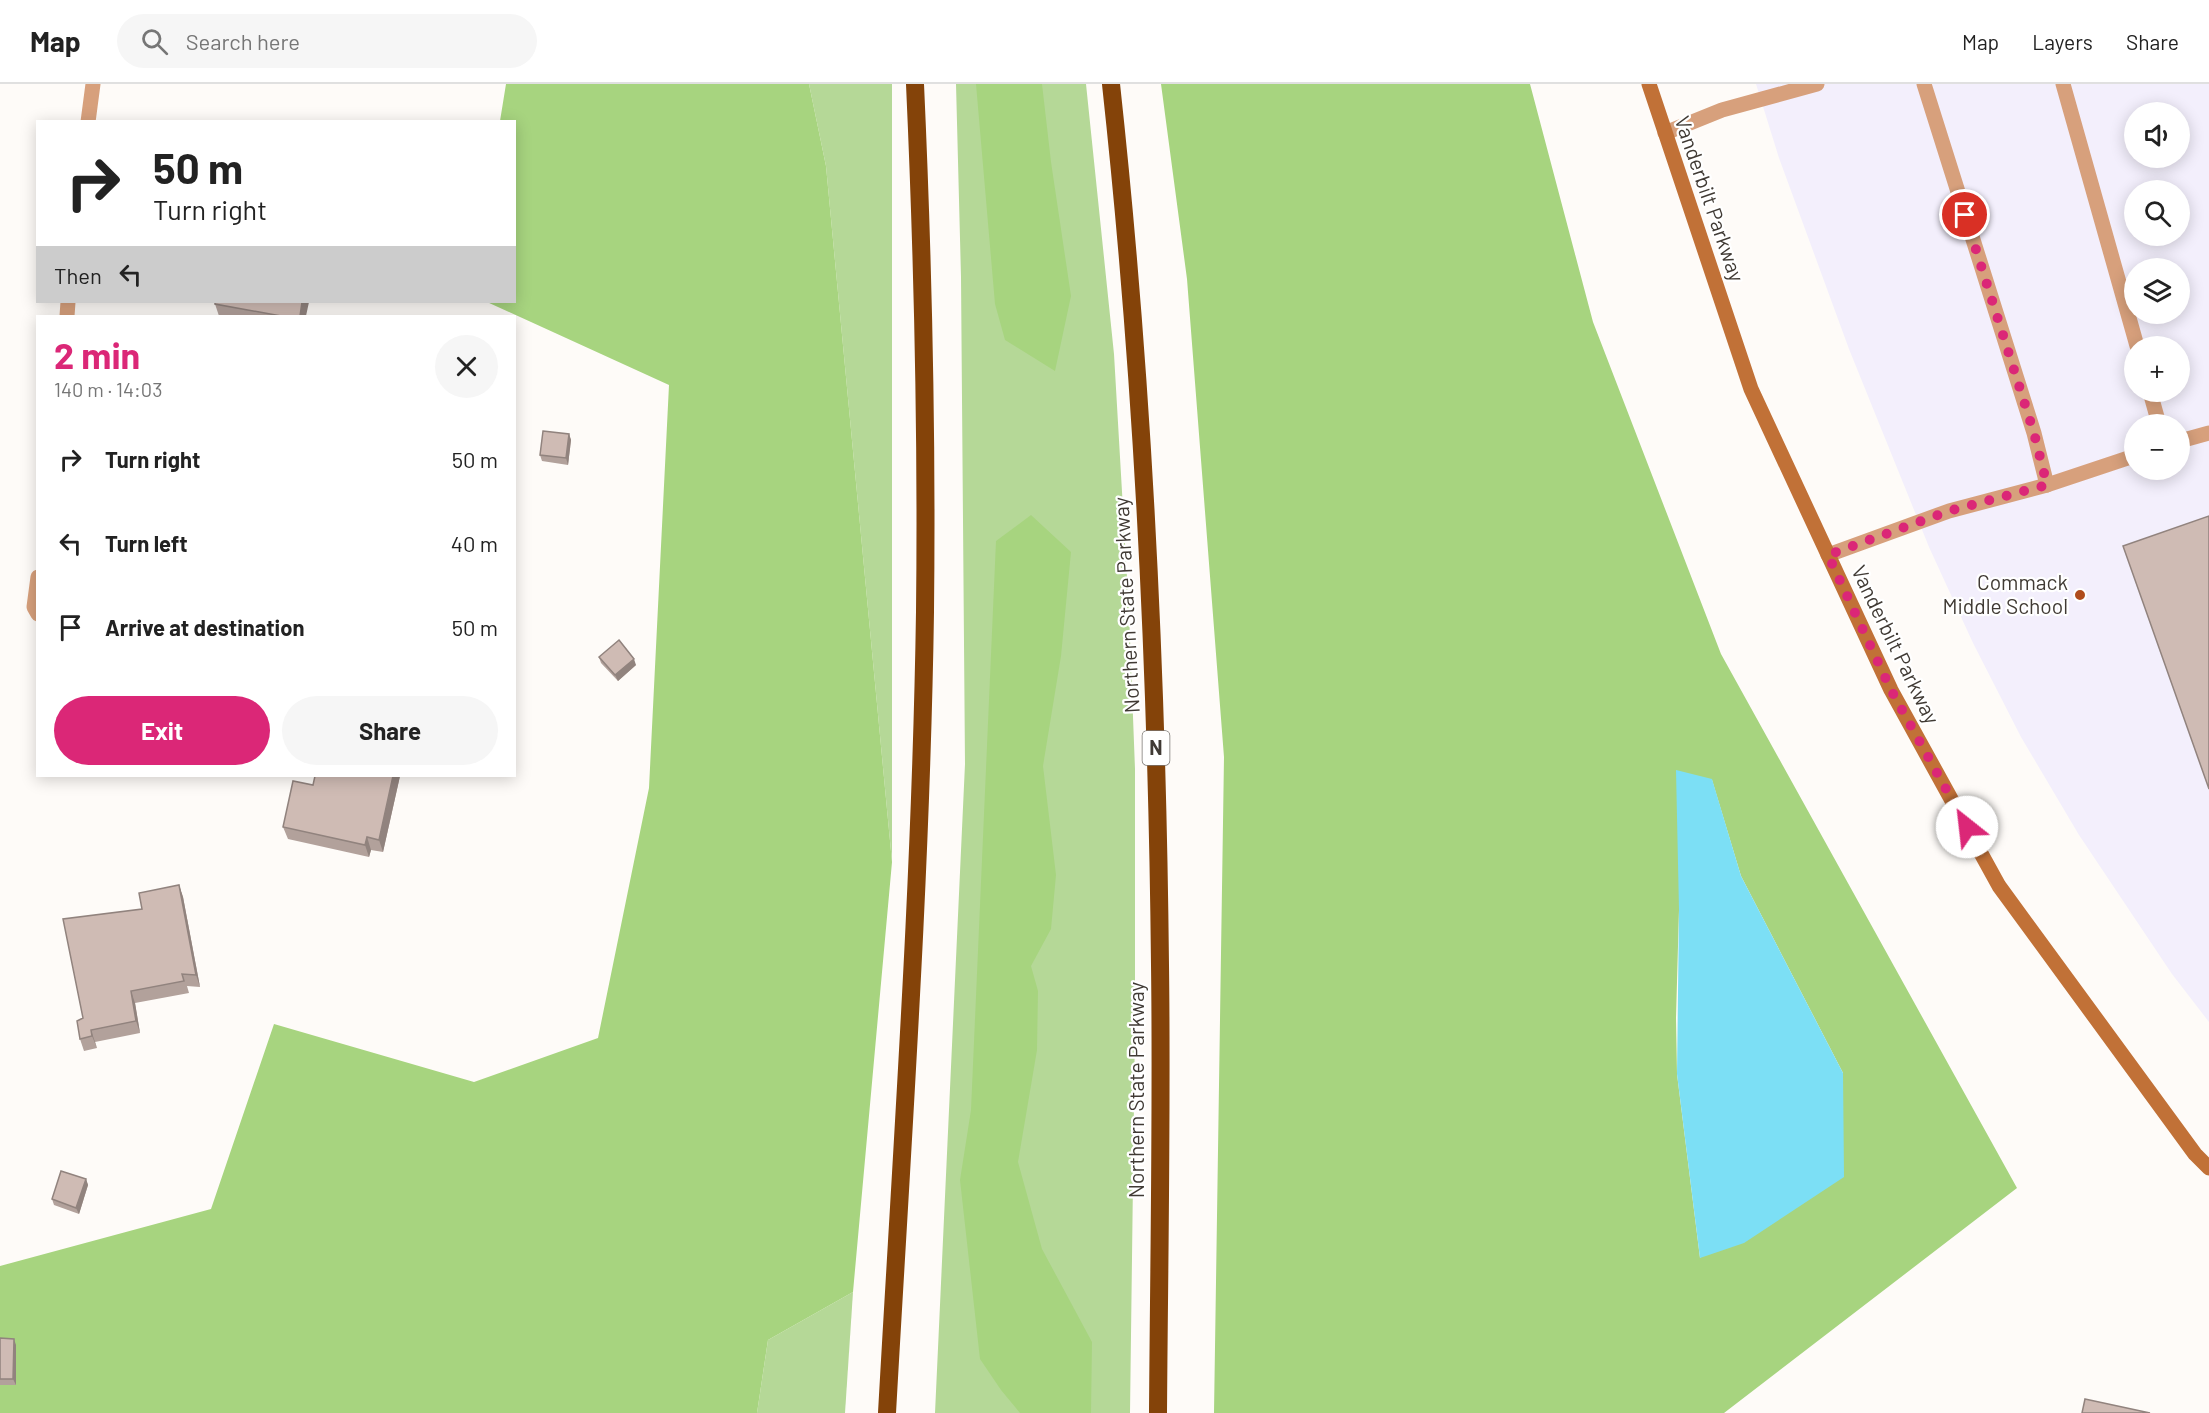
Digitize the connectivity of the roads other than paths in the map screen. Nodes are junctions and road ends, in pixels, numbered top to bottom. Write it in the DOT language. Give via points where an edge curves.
graph roads {
  1 [pos="93,84"];
  2 [pos="915,84"];
  3 [pos="1112,84"];
  4 [pos="1648,84"];
  5 [pos="1817,84"];
  6 [pos="1924,84"];
  7 [pos="2063,84"];
  8 [pos="88,120"];
  9 [pos="1665,133"];
  10 [pos="2134,336"];
  11 [pos="2209,433"];
  12 [pos="2190,438"];
  13 [pos="2124,459"];
  14 [pos="2047,485"];
  15 [pos="1828,555"];
  16 [pos="36,592"];
  17 [pos="36,610"];
  18 [pos="2209,1168"];
  19 [pos="887,1413"];
  20 [pos="1158,1413"];
  1 -- 8 [label="street"];
  2 -- 19 [label="highway" via="924,319 925,613 915,898"];
  3 -- 20 [label="highway, Northern State Parkway / N" via="1131,281 1156,744 1160,967"];
  4 -- 9 [label="main road, Vanderbilt Parkway"];
  5 -- 9 [label="street" via="1722,110"];
  6 -- 14 [label="street"];
  7 -- 10 [label="street"];
  9 -- 15 [label="main road, Vanderbilt Parkway" via="1751,389"];
  11 -- 12 [label="street"];
  13 -- 14 [label="street"];
  14 -- 15 [label="street" via="1949,511"];
  15 -- 18 [label="main road, Vanderbilt Parkway" via="1891,690 1999,885"];
  16 -- 17 [label="street"];
}
